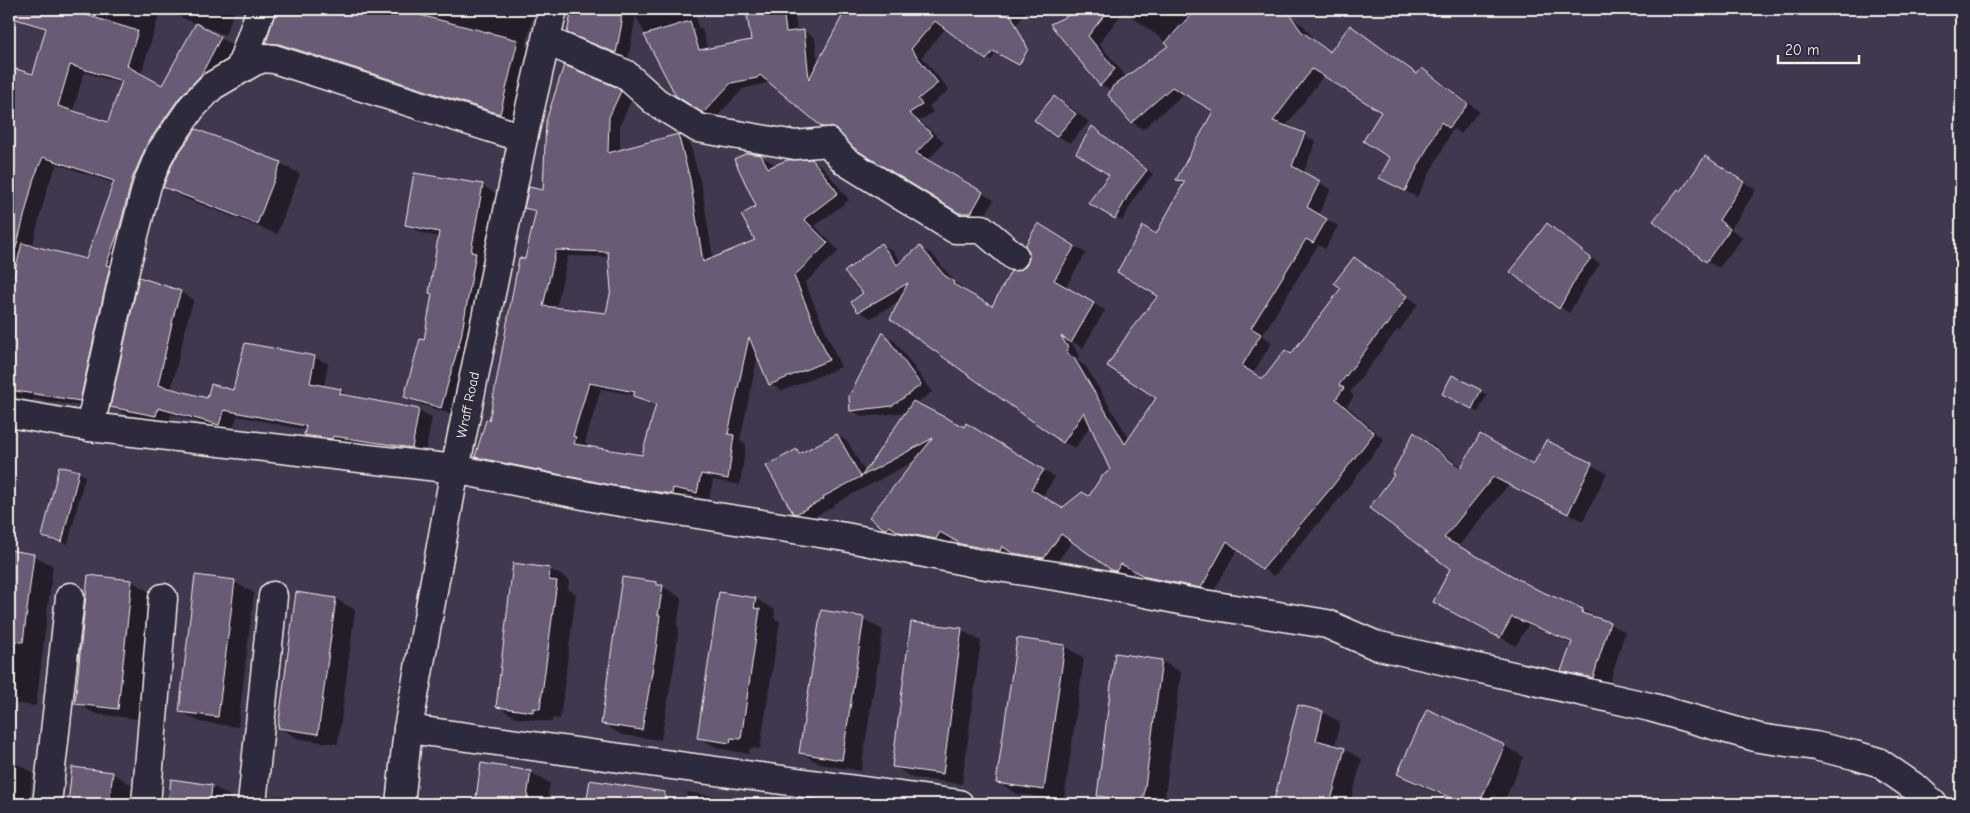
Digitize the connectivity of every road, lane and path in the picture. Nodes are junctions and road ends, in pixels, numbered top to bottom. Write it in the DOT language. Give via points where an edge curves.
graph roads {
  1 [pos="261,9"];
  2 [pos="553,9"];
  3 [pos="547,41"];
  4 [pos="240,69"];
  5 [pos="523,138"];
  6 [pos="1014,256"];
  7 [pos="9,413"];
  8 [pos="90,427"];
  9 [pos="455,469"];
  10 [pos="70,596"];
  11 [pos="273,596"];
  12 [pos="163,598"];
  13 [pos="408,730"];
  14 [pos="47,804"];
  15 [pos="146,804"];
  16 [pos="252,804"];
  17 [pos="400,804"];
  18 [pos="959,804"];
  19 [pos="1933,804"];
  1 -- 4 [label="street"];
  2 -- 3 [label="street, Wraff Road"];
  3 -- 5 [label="street, Wraff Road"];
  3 -- 6 [label="street" via="625,74 656,102 698,128 795,145 828,142 845,161 955,229 982,229"];
  4 -- 5 [label="street" via="263,58 274,59"];
  4 -- 8 [label="street" via="212,86 192,107 160,153 147,185 122,278"];
  5 -- 9 [label="street, Wraff Road"];
  7 -- 8 [label="street"];
  8 -- 9 [label="street"];
  9 -- 13 [label="street, Wraff Road"];
  9 -- 19 [label="street" via="608,500 845,537 980,564 1327,624 1374,645 1650,707 1759,738 1815,746 1878,762"];
  10 -- 14 [label="street"];
  11 -- 16 [label="street"];
  12 -- 15 [label="street"];
  13 -- 17 [label="street, Wraff Road"];
  13 -- 18 [label="street"];
}
